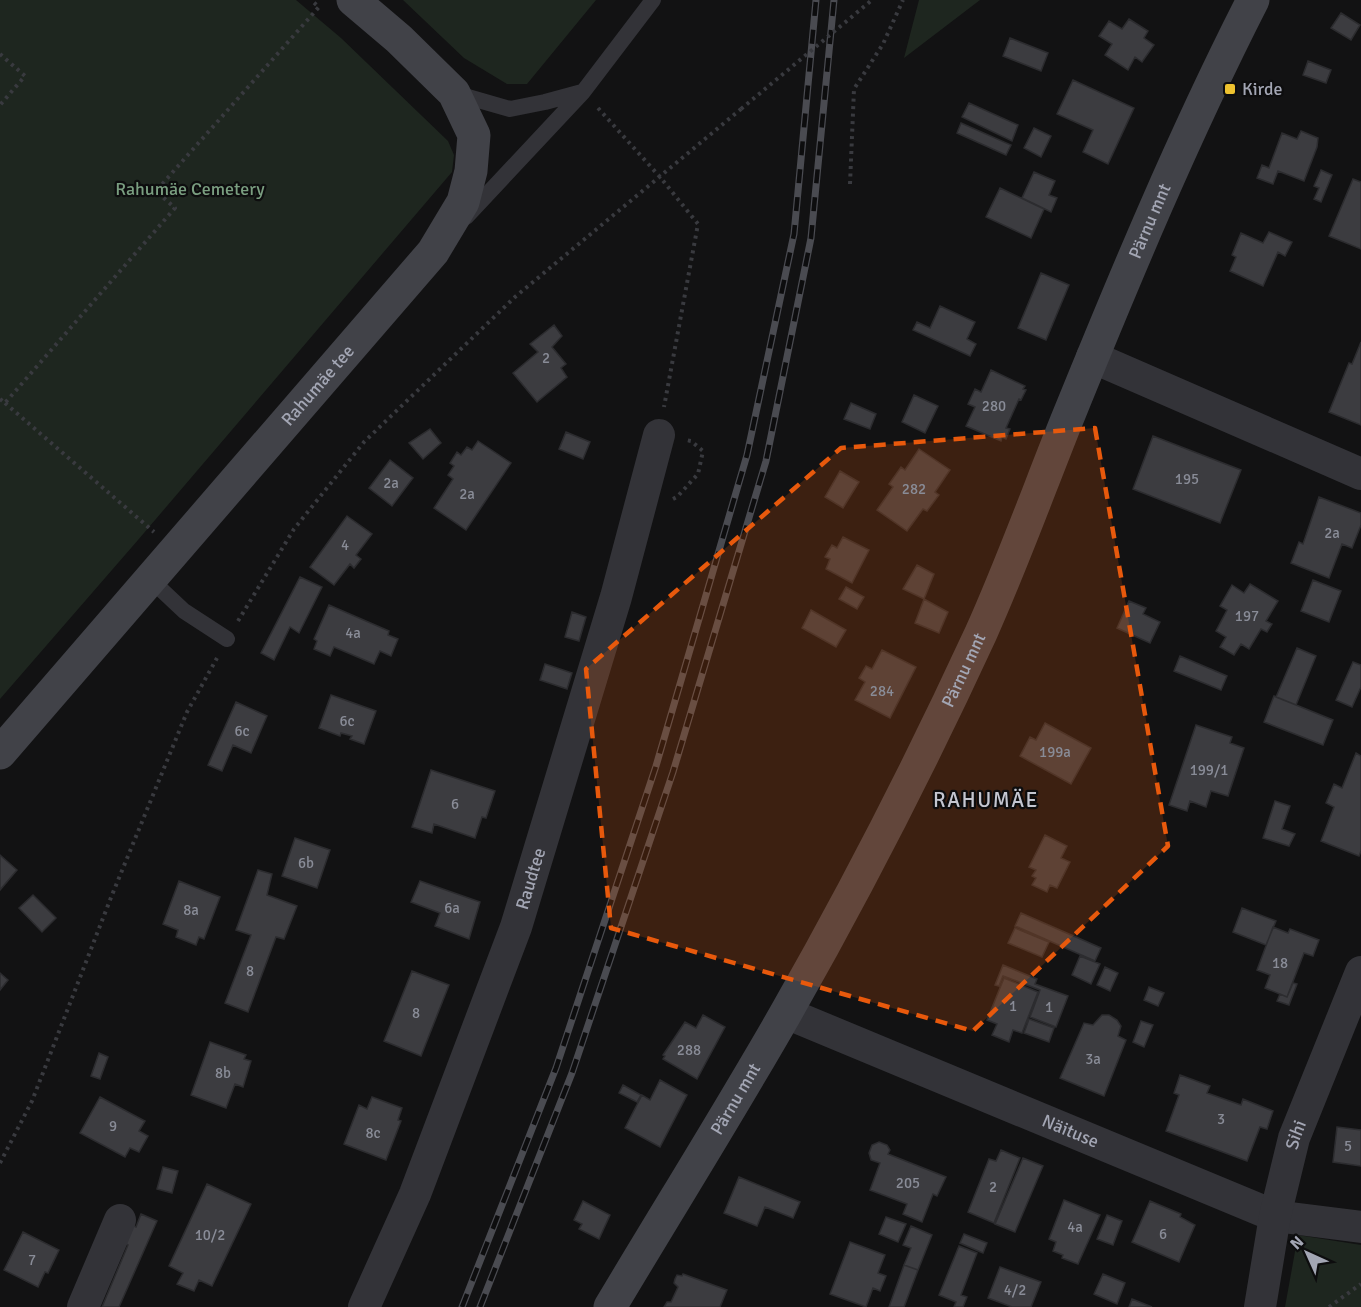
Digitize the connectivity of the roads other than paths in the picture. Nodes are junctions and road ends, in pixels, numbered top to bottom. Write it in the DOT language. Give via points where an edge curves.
graph roads {
  1 [pos="353,0"];
  2 [pos="653,0"];
  3 [pos="1253,0"];
  4 [pos="583,92"];
  5 [pos="454,93"];
  6 [pos="433,252"];
  7 [pos="1092,357"];
  8 [pos="659,435"];
  9 [pos="1361,474"];
  10 [pos="150,579"];
  11 [pos="227,639"];
  12 [pos="0,753"];
  13 [pos="1361,972"];
  14 [pos="786,1013"];
  15 [pos="1275,1216"];
  16 [pos="120,1220"];
  17 [pos="1361,1227"];
  18 [pos="83,1307"];
  19 [pos="364,1307"];
  20 [pos="610,1307"];
  21 [pos="1260,1307"];
  1 -- 5 [label="main road, Rahumäe tee"];
  2 -- 4 [label="lane"];
  3 -- 7 [label="main road, Pärnu mnt" via="1183,144"];
  4 -- 5 [label="lane" via="510,109"];
  4 -- 6 [label="lane"];
  5 -- 6 [label="main road, Rahumäe tee" via="474,135 471,171 464,202"];
  6 -- 10 [label="main road, Rahumäe tee"];
  7 -- 9 [label="street"];
  7 -- 14 [label="main road, Pärnu mnt" via="982,631 856,886"];
  8 -- 19 [label="street, Raudtee" via="616,597 516,927 415,1194"];
  10 -- 11 [label="lane" via="184,611"];
  10 -- 12 [label="main road, Rahumäe tee"];
  13 -- 15 [label="street, Sihi" via="1293,1138"];
  14 -- 15 [label="street, Näituse"];
  14 -- 20 [label="main road, Pärnu mnt"];
  15 -- 17 [label="street, Näituse"];
  15 -- 21 [label="street, Sihi"];
  16 -- 18 [label="street"];
}
